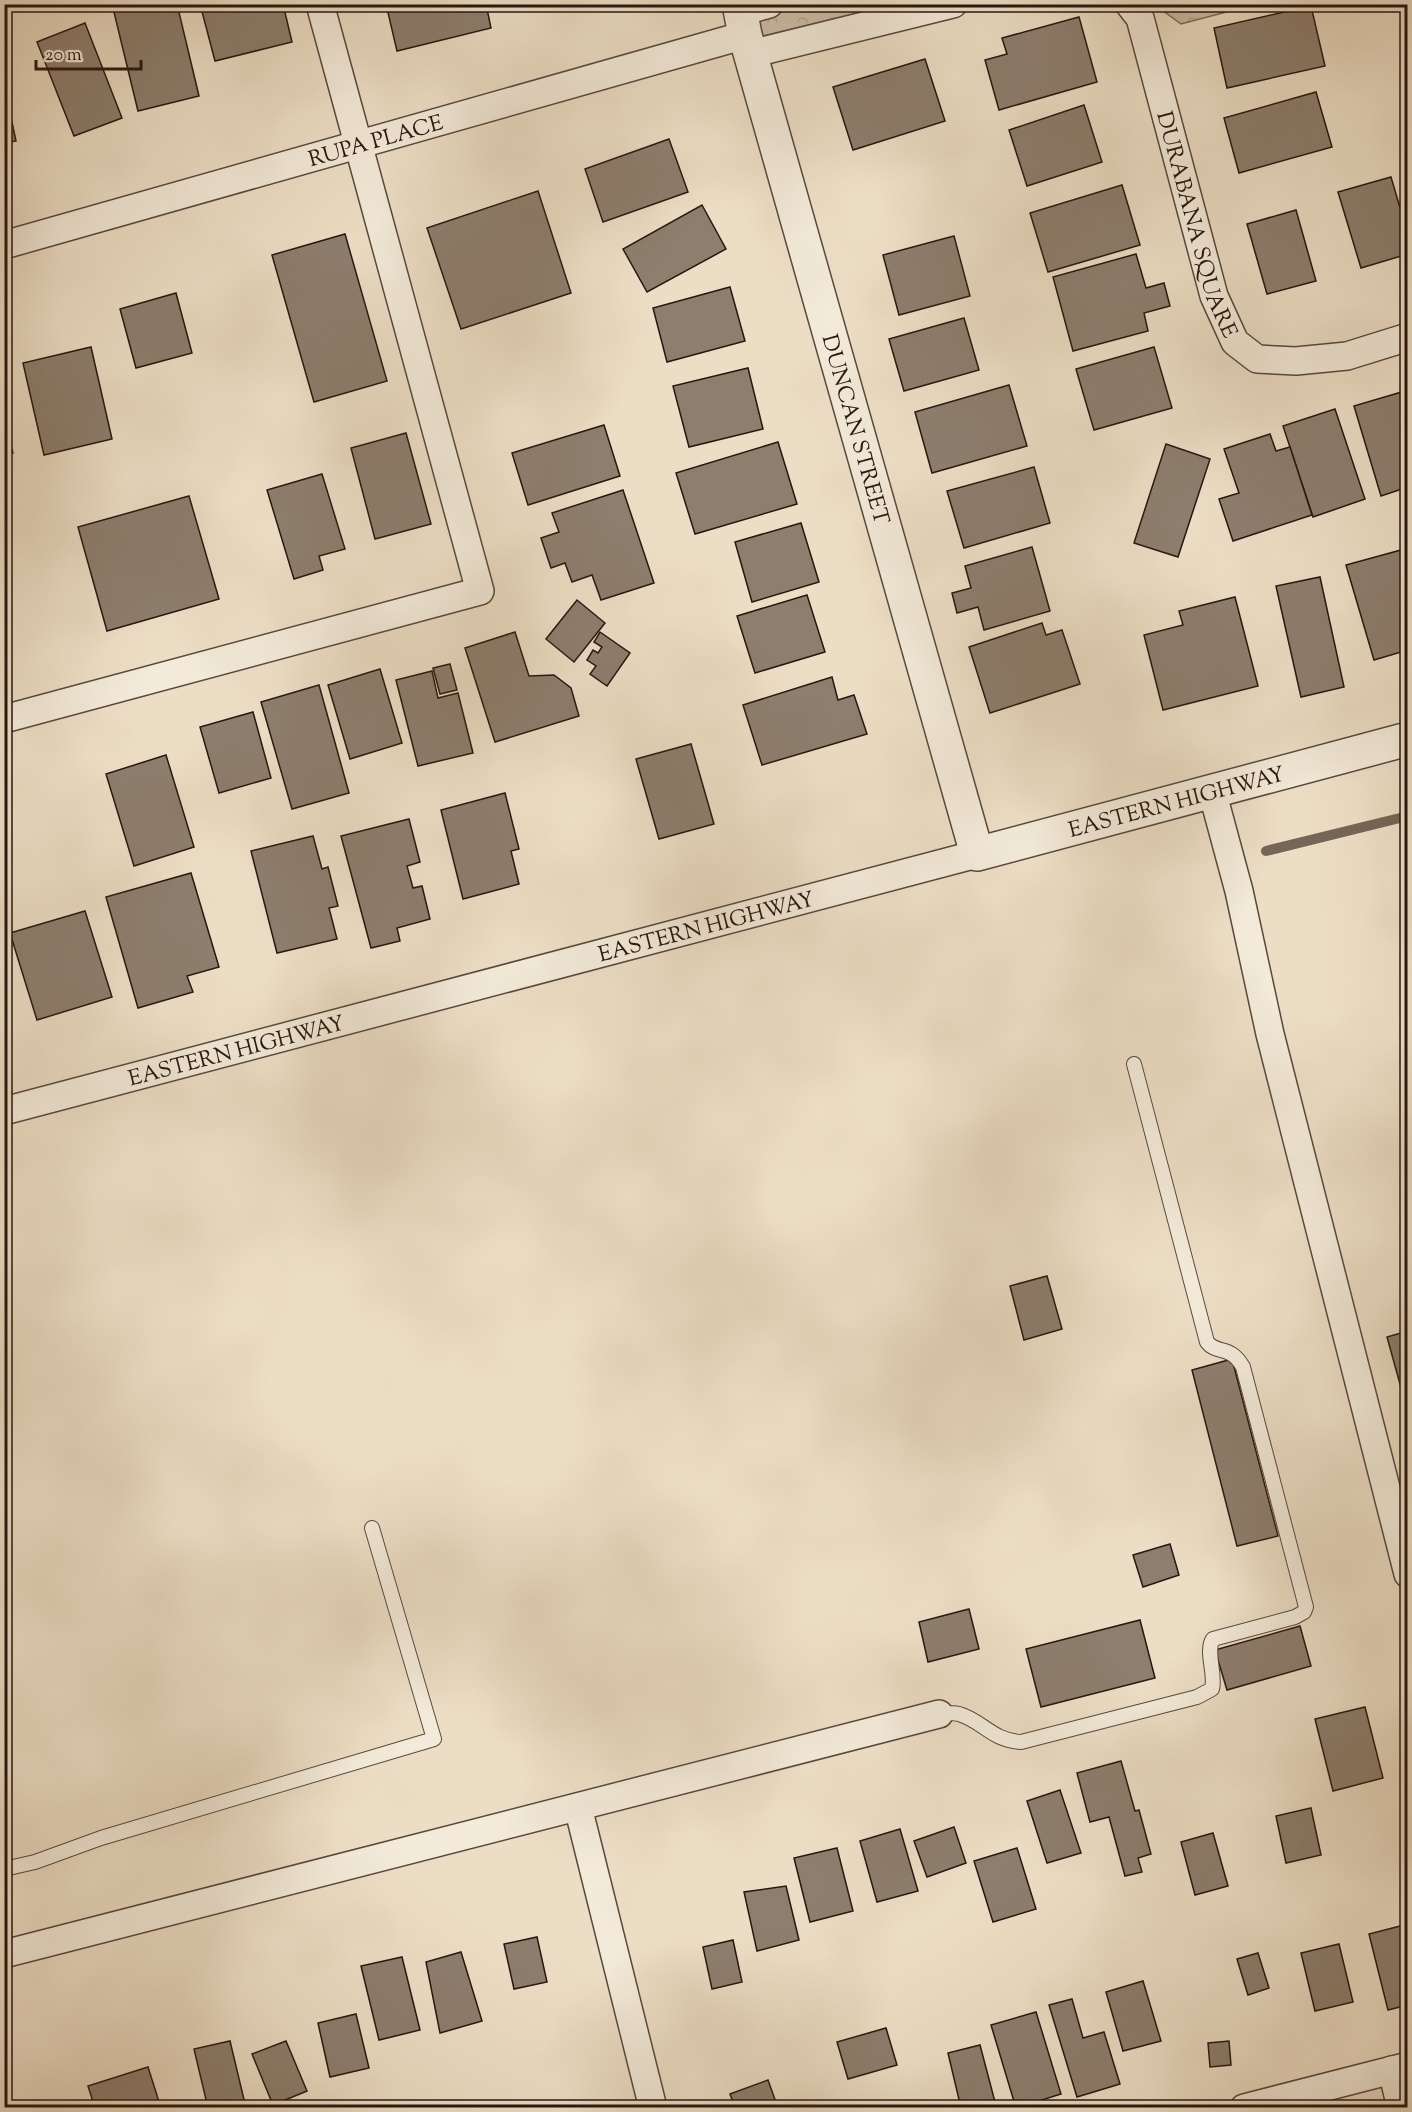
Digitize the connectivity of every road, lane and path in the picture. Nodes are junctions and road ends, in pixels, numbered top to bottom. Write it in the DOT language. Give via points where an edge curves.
graph roads {
  1 [pos="320,4"];
  2 [pos="953,4"];
  3 [pos="1129,4"];
  4 [pos="749,22"];
  5 [pos="358,145"];
  6 [pos="4,245"];
  7 [pos="1407,337"];
  8 [pos="4,719"];
  9 [pos="1407,739"];
  10 [pos="1212,791"];
  11 [pos="977,854"];
  12 [pos="1134,1064"];
  13 [pos="4,1112"];
  14 [pos="372,1528"];
  15 [pos="1407,1574"];
  16 [pos="939,1714"];
  17 [pos="578,1807"];
  18 [pos="4,1869"];
  19 [pos="4,1954"];
  20 [pos="1400,2068"];
  21 [pos="653,2108"];
  22 [pos="1244,2108"];
  23 [pos="1401,2108"];
  1 -- 5 [label="street"];
  2 -- 4 [label="street"];
  3 -- 7 [label="street, DURABANA SQUARE" via="1140,18 1214,297 1235,342 1257,359 1296,361 1347,356"];
  4 -- 5 [label="street, RUPA PLACE"];
  4 -- 11 [label="street, DUNCAN STREET"];
  5 -- 6 [label="street, RUPA PLACE"];
  5 -- 8 [label="street" via="480,591"];
  9 -- 10 [label="street, EASTERN HIGHWAY"];
  10 -- 11 [label="street, EASTERN HIGHWAY"];
  10 -- 15 [label="street"];
  11 -- 13 [label="street, EASTERN HIGHWAY"];
  12 -- 16 [label="lane" via="1208,1342 1232,1353 1243,1367 1306,1607 1295,1617 1213,1640 1209,1646 1212,1689 1197,1697 1021,1742 997,1737 956,1713"];
  14 -- 18 [label="lane" via="434,1739"];
  16 -- 17 [label="street"];
  17 -- 19 [label="street"];
  17 -- 21 [label="street"];
  20 -- 22 [label="street"];
  20 -- 23 [label="street"];
}
